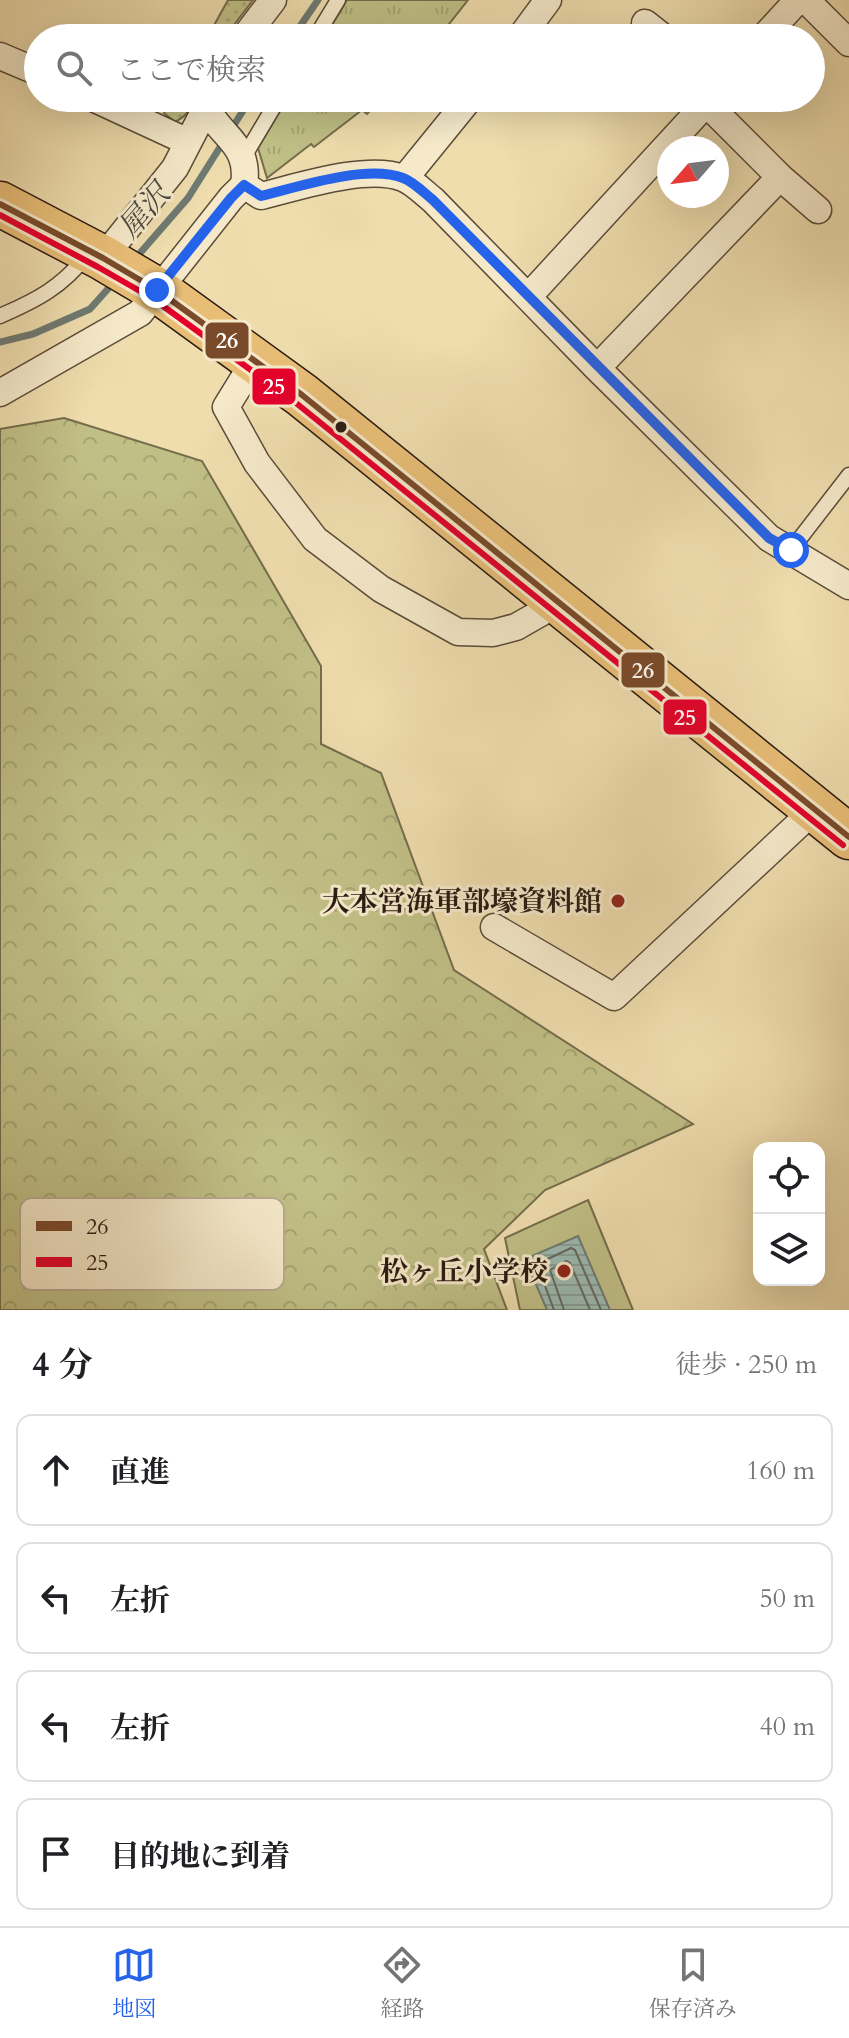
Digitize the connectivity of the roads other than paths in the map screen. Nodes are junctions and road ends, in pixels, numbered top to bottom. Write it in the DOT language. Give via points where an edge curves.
graph roads {
  1 [pos="273,0"];
  2 [pos="338,0"];
  3 [pos="548,0"];
  4 [pos="798,0"];
  5 [pos="806,0"];
  6 [pos="255,24"];
  7 [pos="323,24"];
  8 [pos="530,24"];
  9 [pos="776,24"];
  10 [pos="849,43"];
  11 [pos="0,56"];
  12 [pos="24,66"];
  13 [pos="123,112"];
  14 [pos="206,112"];
  15 [pos="211,112"];
  16 [pos="270,112"];
  17 [pos="459,112"];
  18 [pos="699,112"];
  19 [pos="719,112"];
  20 [pos="188,142"];
  21 [pos="242,153"];
  22 [pos="780,177"];
  23 [pos="405,178"];
  24 [pos="244,185"];
  25 [pos="0,204"];
  26 [pos="818,210"];
  27 [pos="120,269"];
  28 [pos="528,297"];
  29 [pos="0,316"];
  30 [pos="255,360"];
  31 [pos="597,368"];
  32 [pos="0,393"];
  33 [pos="849,475"];
  34 [pos="791,550"];
  35 [pos="849,586"];
  36 [pos="558,603"];
  37 [pos="814,810"];
  38 [pos="849,837"];
  39 [pos="494,927"];
  1 -- 6 [label="street"];
  2 -- 7 [label="lane"];
  3 -- 8 [label="street"];
  4 -- 9 [label="street"];
  5 -- 10 [label="street"];
  11 -- 12 [label="street"];
  13 -- 20 [label="street"];
  14 -- 20 [label="street"];
  15 -- 21 [label="street"];
  16 -- 21 [label="lane"];
  17 -- 23 [label="street"];
  18 -- 28 [label="street"];
  19 -- 22 [label="street"];
  20 -- 27 [label="street"];
  21 -- 24 [label="street"];
  22 -- 26 [label="street"];
  22 -- 31 [label="street"];
  23 -- 24 [label="street" via="380,173 261,196"];
  23 -- 28 [label="street"];
  24 -- 27 [label="street"];
  25 -- 27 [label="highway"];
  27 -- 29 [label="lane" via="63,283"];
  27 -- 30 [label="highway"];
  27 -- 32 [label="street" via="140,313"];
  28 -- 31 [label="street"];
  30 -- 36 [label="highway"];
  30 -- 36 [label="street" via="226,407 266,475 315,539 381,589 458,632 493,633 516,627"];
  31 -- 34 [label="street" via="769,538"];
  33 -- 34 [label="lane"];
  34 -- 35 [label="street"];
  36 -- 37 [label="highway"];
  37 -- 38 [label="highway"];
  37 -- 39 [label="street" via="614,997"];
}
